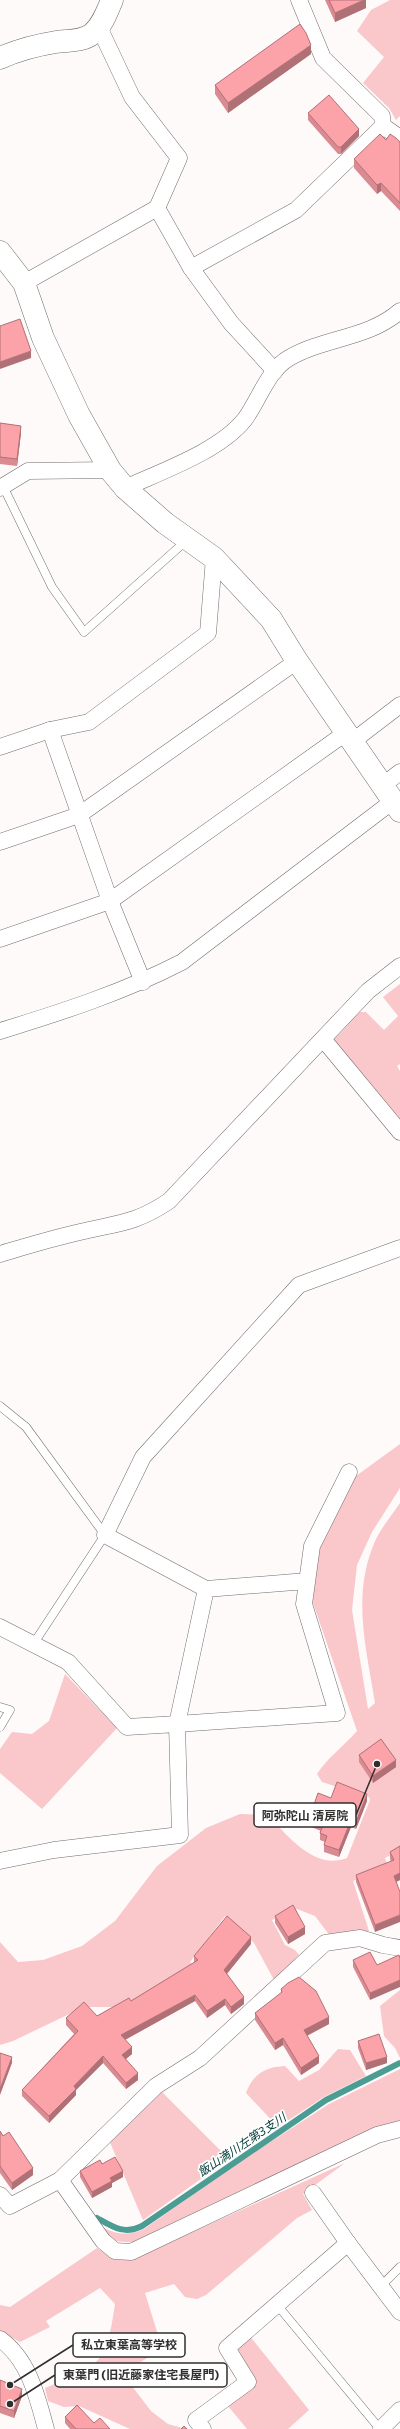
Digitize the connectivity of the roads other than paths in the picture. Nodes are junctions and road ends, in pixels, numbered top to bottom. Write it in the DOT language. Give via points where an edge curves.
graph roads {
  1 [pos="112,0"];
  2 [pos="299,0"];
  3 [pos="99,27"];
  4 [pos="0,58"];
  5 [pos="383,126"];
  6 [pos="400,138"];
  7 [pos="157,208"];
  8 [pos="0,252"];
  9 [pos="191,268"];
  10 [pos="24,283"];
  11 [pos="400,311"];
  12 [pos="275,371"];
  13 [pos="110,470"];
  14 [pos="1,487"];
  15 [pos="125,488"];
  16 [pos="188,539"];
  17 [pos="214,558"];
  18 [pos="298,661"];
  19 [pos="400,705"];
  20 [pos="50,730"];
  21 [pos="350,736"];
  22 [pos="0,747"];
  23 [pos="400,772"];
  24 [pos="392,799"];
  25 [pos="79,815"];
  26 [pos="0,842"];
  27 [pos="110,901"];
  28 [pos="0,939"];
  29 [pos="400,966"];
  30 [pos="143,982"];
  31 [pos="0,1031"];
  32 [pos="323,1039"];
  33 [pos="400,1132"];
  34 [pos="400,1248"];
  35 [pos="0,1254"];
  36 [pos="0,1406"];
  37 [pos="348,1472"];
  38 [pos="105,1535"];
  39 [pos="307,1581"];
  40 [pos="206,1589"];
  41 [pos="0,1627"];
  42 [pos="34,1643"];
  43 [pos="0,1707"];
  44 [pos="177,1724"];
  45 [pos="0,1727"];
  46 [pos="0,1860"];
  47 [pos="400,1948"];
  48 [pos="400,2129"];
  49 [pos="60,2180"];
  50 [pos="313,2193"];
  51 [pos="0,2195"];
  52 [pos="348,2243"];
  53 [pos="400,2267"];
  54 [pos="380,2287"];
  55 [pos="278,2306"];
  56 [pos="400,2312"];
  57 [pos="0,2339"];
  58 [pos="400,2410"];
  59 [pos="46,2429"];
  60 [pos="203,2429"];
  61 [pos="380,2429"];
  1 -- 3 [label="street"];
  2 -- 5 [label="street" via="323,58 382,116"];
  3 -- 4 [label="street" via="91,35 80,40 14,51"];
  3 -- 7 [label="street" via="132,97 179,158"];
  5 -- 6 [label="street"];
  5 -- 9 [label="street" via="296,210"];
  7 -- 9 [label="street"];
  7 -- 10 [label="street"];
  8 -- 10 [label="street"];
  9 -- 12 [label="street" via="231,323"];
  10 -- 13 [label="street" via="43,338 79,415"];
  11 -- 12 [label="street" via="387,322 370,330 304,350 288,359"];
  12 -- 15 [label="street" via="244,420 209,450"];
  13 -- 14 [label="street" via="28,471"];
  13 -- 15 [label="street"];
  14 -- 16 [label="lane" via="52,587 84,632"];
  15 -- 16 [label="street" via="165,524"];
  16 -- 17 [label="street"];
  17 -- 18 [label="street" via="271,619"];
  17 -- 20 [label="street" via="208,634 89,722"];
  18 -- 21 [label="street"];
  18 -- 25 [label="street"];
  19 -- 21 [label="street"];
  20 -- 22 [label="street"];
  20 -- 25 [label="street"];
  21 -- 24 [label="street"];
  21 -- 27 [label="street"];
  23 -- 24 [label="street"];
  24 -- 30 [label="street" via="182,962"];
  25 -- 26 [label="street"];
  25 -- 27 [label="street"];
  27 -- 28 [label="street"];
  27 -- 30 [label="street"];
  29 -- 32 [label="street" via="368,991"];
  30 -- 31 [label="street" via="62,1012"];
  32 -- 33 [label="street"];
  32 -- 35 [label="street" via="169,1201 131,1221 51,1239"];
  34 -- 38 [label="street" via="299,1285 144,1457"];
  36 -- 38 [label="lane" via="26,1427"];
  37 -- 39 [label="street" via="312,1546"];
  38 -- 40 [label="street"];
  38 -- 42 [label="lane"];
  39 -- 40 [label="street"];
  39 -- 44 [label="street" via="304,1604 337,1713"];
  40 -- 44 [label="street"];
  41 -- 42 [label="street"];
  42 -- 44 [label="street" via="68,1662 127,1727"];
  43 -- 45 [label="lane" via="10,1710"];
  44 -- 46 [label="street" via="180,1835 54,1850"];
  47 -- 49 [label="street" via="360,1938 325,1943 200,2058 156,2086"];
  48 -- 49 [label="street" via="377,2135 131,2252 115,2251 103,2242"];
  49 -- 51 [label="street" via="10,2206"];
  50 -- 52 [label="street"];
  52 -- 54 [label="street"];
  52 -- 55 [label="street"];
  53 -- 54 [label="lane"];
  54 -- 56 [label="street"];
  55 -- 60 [label="street" via="227,2348 248,2382 196,2420"];
  55 -- 61 [label="lane"];
  57 -- 59 [label="street" via="10,2347 29,2374"];
  58 -- 61 [label="street"];
}
